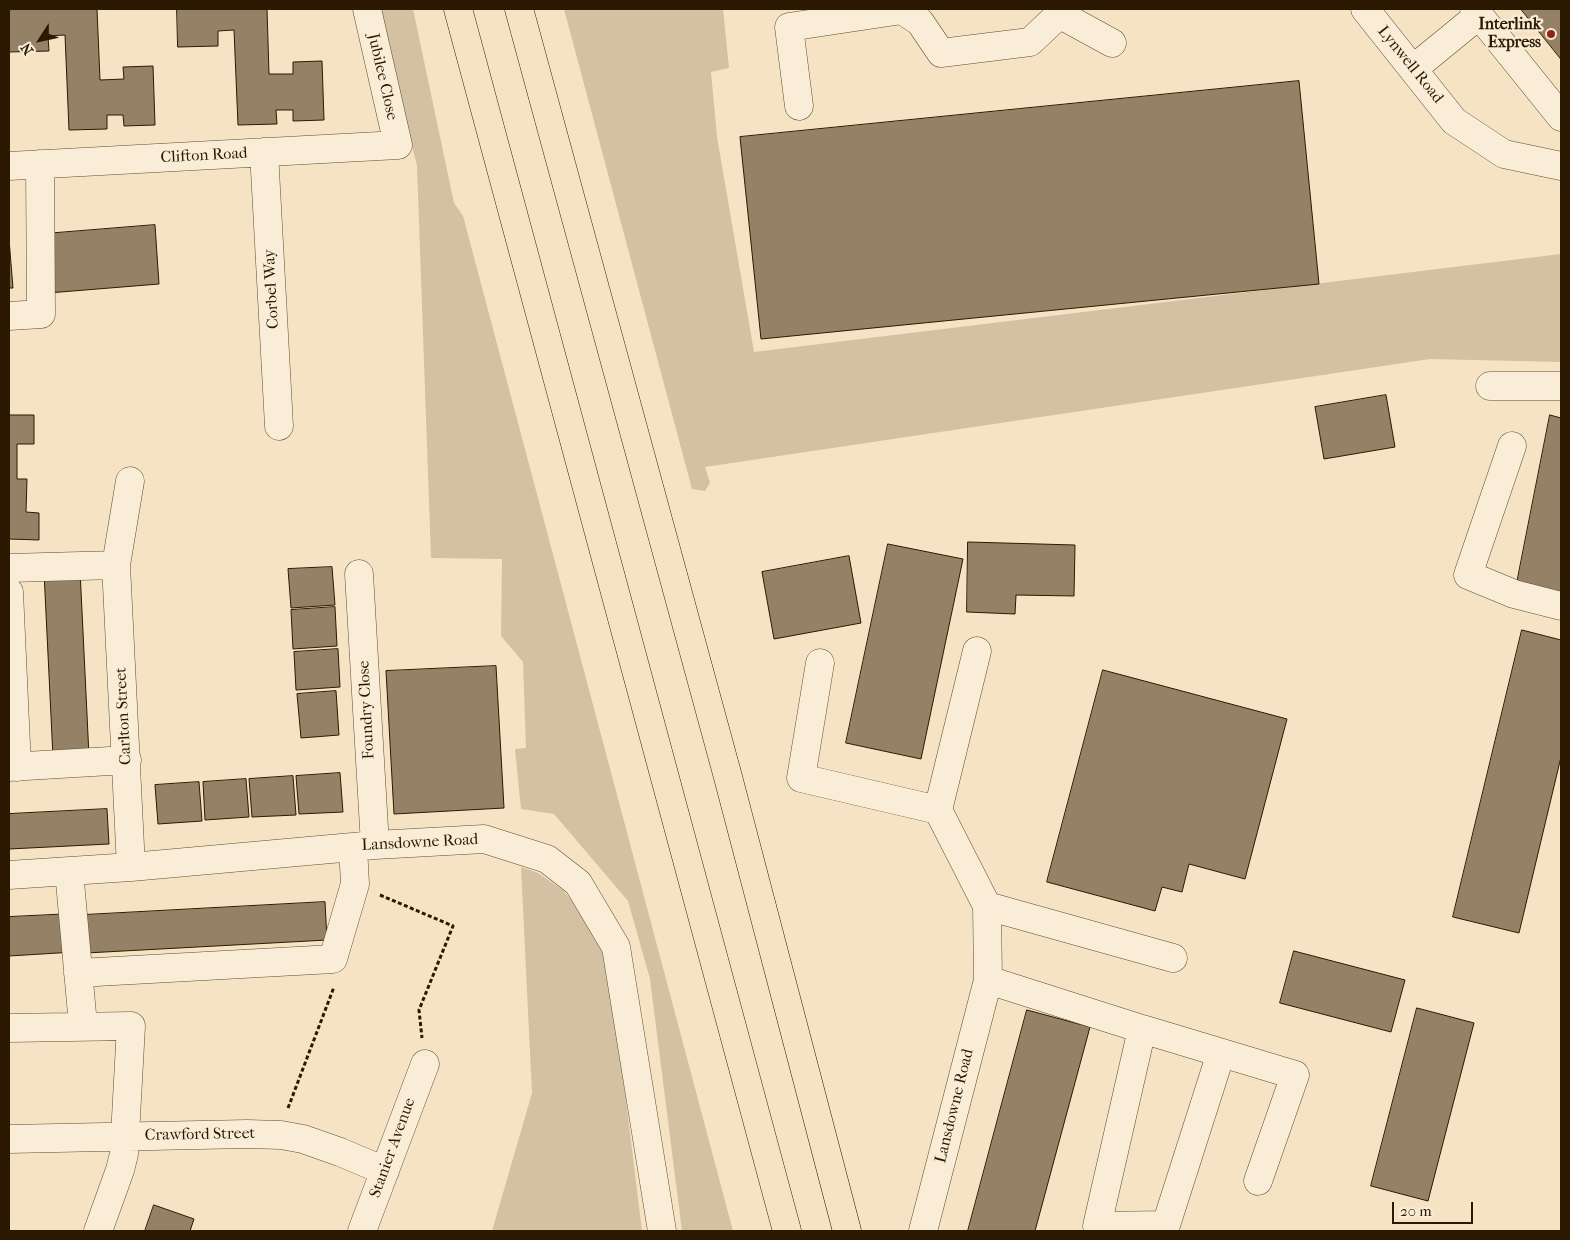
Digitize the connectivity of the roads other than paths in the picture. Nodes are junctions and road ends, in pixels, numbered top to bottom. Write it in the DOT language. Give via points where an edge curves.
graph roads {
  1 [pos="367,9"];
  2 [pos="458,9"];
  3 [pos="519,9"];
  4 [pos="1365,9"];
  5 [pos="1062,11"];
  6 [pos="1477,12"];
  7 [pos="1112,43"];
  8 [pos="1413,69"];
  9 [pos="799,106"];
  10 [pos="1561,117"];
  11 [pos="398,145"];
  12 [pos="264,152"];
  13 [pos="40,164"];
  14 [pos="9,166"];
  15 [pos="1561,166"];
  16 [pos="9,316"];
  17 [pos="1490,386"];
  18 [pos="1561,386"];
  19 [pos="279,426"];
  20 [pos="1512,446"];
  21 [pos="130,481"];
  22 [pos="116,565"];
  23 [pos="9,568"];
  24 [pos="359,574"];
  25 [pos="9,592"];
  26 [pos="1561,606"];
  27 [pos="978,651"];
  28 [pos="820,663"];
  29 [pos="127,760"];
  30 [pos="13,767"];
  31 [pos="938,810"];
  32 [pos="364,846"];
  33 [pos="132,867"];
  34 [pos="69,871"];
  35 [pos="9,875"];
  36 [pos="987,906"];
  37 [pos="1173,958"];
  38 [pos="78,973"];
  39 [pos="988,980"];
  40 [pos="83,1026"];
  41 [pos="9,1028"];
  42 [pos="1142,1029"];
  43 [pos="1221,1053"];
  44 [pos="425,1064"];
  45 [pos="125,1137"];
  46 [pos="9,1139"];
  47 [pos="385,1171"];
  48 [pos="1258,1181"];
  49 [pos="98,1231"];
  50 [pos="362,1231"];
  51 [pos="662,1231"];
  52 [pos="787,1231"];
  53 [pos="846,1231"];
  54 [pos="923,1231"];
  1 -- 11 [label="street, Jubilee Close"];
  2 -- 52 [label="highway"];
  3 -- 53 [label="highway" via="728,777"];
  4 -- 8 [label="street, Lynwell Road"];
  5 -- 7 [label="street"];
  5 -- 9 [label="street" via="1030,42 941,53 920,22 902,10 789,27"];
  6 -- 8 [label="street"];
  6 -- 10 [label="street"];
  8 -- 15 [label="street, Lynwell Road" via="1454,121 1504,154"];
  11 -- 12 [label="street, Clifton Road"];
  12 -- 13 [label="street, Clifton Road"];
  12 -- 19 [label="street, Corbel Way"];
  13 -- 14 [label="street, Clifton Road"];
  13 -- 16 [label="street" via="41,314"];
  17 -- 18 [label="street"];
  20 -- 26 [label="street" via="1468,574 1514,594"];
  21 -- 22 [label="street, Carlton Street"];
  22 -- 23 [label="street"];
  22 -- 29 [label="street, Carlton Street"];
  24 -- 32 [label="street, Foundry Close"];
  25 -- 30 [label="street"];
  27 -- 31 [label="street"];
  28 -- 31 [label="street" via="801,778"];
  29 -- 30 [label="street"];
  29 -- 33 [label="street, Carlton Street"];
  31 -- 36 [label="street"];
  32 -- 33 [label="street, Lansdowne Road"];
  32 -- 38 [label="street, Foundry Close" via="333,959"];
  32 -- 51 [label="street, Lansdowne Road" via="484,839 547,858 578,883 616,947"];
  33 -- 34 [label="street, Lansdowne Road"];
  34 -- 35 [label="street, Lansdowne Road"];
  34 -- 38 [label="street"];
  36 -- 37 [label="street"];
  36 -- 39 [label="street, Lansdowne Road"];
  38 -- 40 [label="street"];
  39 -- 42 [label="street"];
  39 -- 54 [label="street, Lansdowne Road"];
  40 -- 41 [label="street"];
  40 -- 45 [label="street" via="131,1026"];
  42 -- 43 [label="street"];
  42 -- 43 [label="street" via="1097,1226 1166,1225"];
  43 -- 48 [label="street" via="1295,1075"];
  44 -- 47 [label="street, Stanier Avenue"];
  45 -- 46 [label="street, Crawford Street"];
  45 -- 47 [label="street, Crawford Street" via="281,1135 318,1144"];
  45 -- 49 [label="street" via="120,1170"];
  47 -- 50 [label="street, Stanier Avenue"];
}
